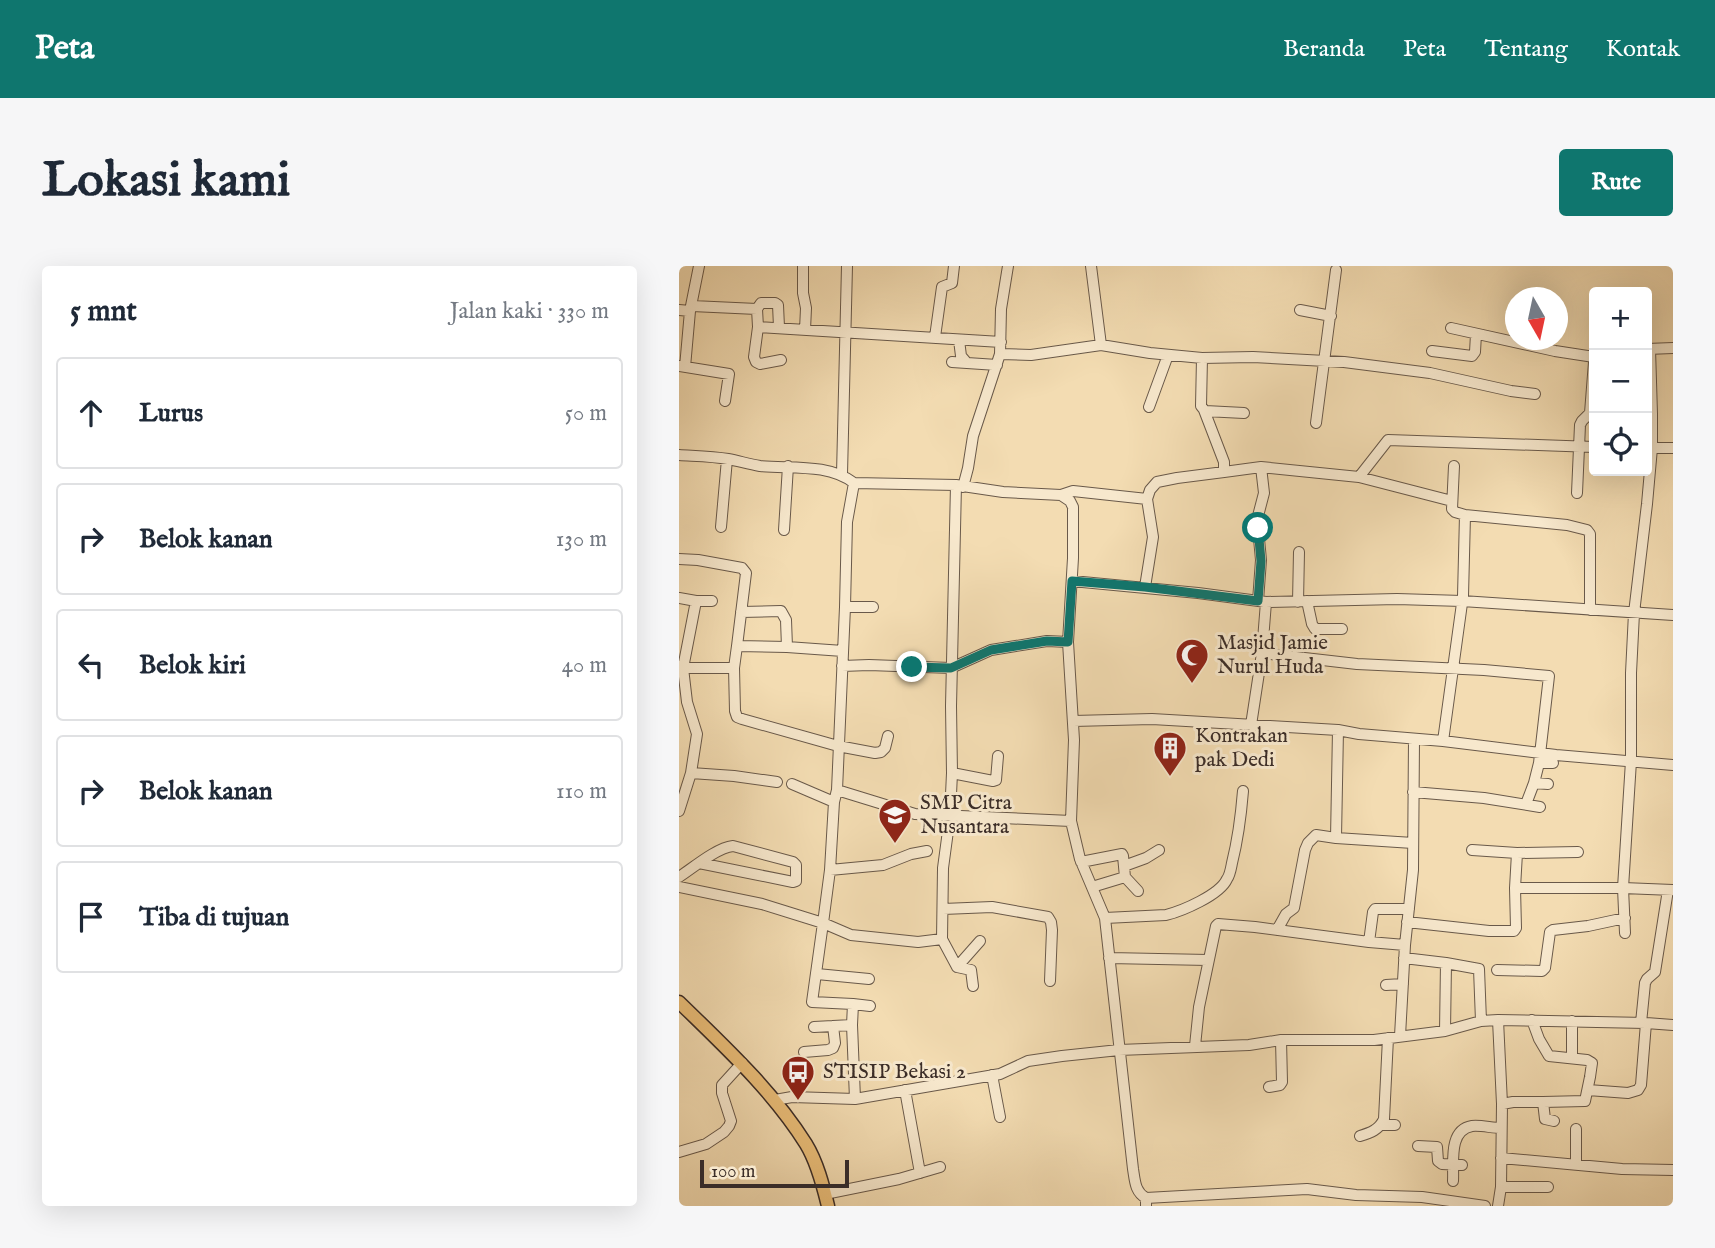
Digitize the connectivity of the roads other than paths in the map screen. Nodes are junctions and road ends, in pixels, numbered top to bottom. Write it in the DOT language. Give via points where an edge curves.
graph roads {
  1 [pos="699,266"];
  2 [pos="803,266"];
  3 [pos="847,266"];
  4 [pos="954,266"];
  5 [pos="1008,266"];
  6 [pos="1091,266"];
  7 [pos="1336,270"];
  8 [pos="691,308"];
  9 [pos="757,309"];
  10 [pos="679,310"];
  11 [pos="1300,310"];
  12 [pos="1331,316"];
  13 [pos="758,327"];
  14 [pos="779,327"];
  15 [pos="1451,328"];
  16 [pos="804,330"];
  17 [pos="845,333"];
  18 [pos="1476,334"];
  19 [pos="935,337"];
  20 [pos="1505,338"];
  21 [pos="958,340"];
  22 [pos="1000,342"];
  23 [pos="1101,345"];
  24 [pos="1673,348"];
  25 [pos="1652,349"];
  26 [pos="1560,350"];
  27 [pos="1648,350"];
  28 [pos="1432,351"];
  29 [pos="1168,355"];
  30 [pos="1202,358"];
  31 [pos="998,359"];
  32 [pos="1589,359"];
  33 [pos="781,360"];
  34 [pos="1325,360"];
  35 [pos="952,362"];
  36 [pos="967,363"];
  37 [pos="682,366"];
  38 [pos="1535,394"];
  39 [pos="725,401"];
  40 [pos="1149,407"];
  41 [pos="1204,410"];
  42 [pos="1244,413"];
  43 [pos="1590,413"];
  44 [pos="1652,413"];
  45 [pos="1316,423"];
  46 [pos="1579,447"];
  47 [pos="1589,447"];
  48 [pos="1652,448"];
  49 [pos="1673,448"];
  50 [pos="679,455"];
  51 [pos="727,459"];
  52 [pos="1454,466"];
  53 [pos="787,467"];
  54 [pos="1261,467"];
  55 [pos="1224,472"];
  56 [pos="842,474"];
  57 [pos="1648,476"];
  58 [pos="1359,477"];
  59 [pos="854,483"];
  60 [pos="960,486"];
  61 [pos="1577,493"];
  62 [pos="1061,495"];
  63 [pos="1147,499"];
  64 [pos="1452,501"];
  65 [pos="1465,514"];
  66 [pos="721,527"];
  67 [pos="784,530"];
  68 [pos="1299,552"];
  69 [pos="679,559"];
  70 [pos="1072,581"];
  71 [pos="1145,587"];
  72 [pos="679,598"];
  73 [pos="695,601"];
  74 [pos="712,601"];
  75 [pos="1462,601"];
  76 [pos="1262,602"];
  77 [pos="1302,602"];
  78 [pos="845,607"];
  79 [pos="873,607"];
  80 [pos="1590,610"];
  81 [pos="741,612"];
  82 [pos="1634,613"];
  83 [pos="1673,615"];
  84 [pos="1342,629"];
  85 [pos="1068,642"];
  86 [pos="737,646"];
  87 [pos="787,647"];
  88 [pos="843,651"];
  89 [pos="1262,653"];
  90 [pos="842,666"];
  91 [pos="681,667"];
  92 [pos="734,668"];
  93 [pos="951,668"];
  94 [pos="1454,668"];
  95 [pos="683,701"];
  96 [pos="1073,721"];
  97 [pos="1251,725"];
  98 [pos="1338,730"];
  99 [pos="888,736"];
  100 [pos="1413,740"];
  101 [pos="1443,741"];
  102 [pos="838,746"];
  103 [pos="998,756"];
  104 [pos="1540,758"];
  105 [pos="1630,761"];
  106 [pos="1553,763"];
  107 [pos="1673,765"];
  108 [pos="691,773"];
  109 [pos="952,773"];
  110 [pos="777,782"];
  111 [pos="1534,783"];
  112 [pos="792,784"];
  113 [pos="1548,784"];
  114 [pos="837,790"];
  115 [pos="1243,792"];
  116 [pos="1413,792"];
  117 [pos="834,802"];
  118 [pos="1526,804"];
  119 [pos="1540,807"];
  120 [pos="679,811"];
  121 [pos="950,816"];
  122 [pos="1071,821"];
  123 [pos="1336,838"];
  124 [pos="1413,844"];
  125 [pos="1159,850"];
  126 [pos="1472,850"];
  127 [pos="927,851"];
  128 [pos="1578,852"];
  129 [pos="1517,853"];
  130 [pos="1081,862"];
  131 [pos="699,863"];
  132 [pos="830,870"];
  133 [pos="1124,871"];
  134 [pos="679,877"];
  135 [pos="679,887"];
  136 [pos="1092,887"];
  137 [pos="1515,888"];
  138 [pos="1623,888"];
  139 [pos="1671,890"];
  140 [pos="1138,891"];
  141 [pos="943,909"];
  142 [pos="1409,909"];
  143 [pos="1105,918"];
  144 [pos="1625,918"];
  145 [pos="1407,922"];
  146 [pos="823,923"];
  147 [pos="1277,930"];
  148 [pos="1625,933"];
  149 [pos="942,939"];
  150 [pos="980,941"];
  151 [pos="1369,942"];
  152 [pos="1405,945"];
  153 [pos="1108,958"];
  154 [pos="1404,958"];
  155 [pos="1208,960"];
  156 [pos="1446,963"];
  157 [pos="957,967"];
  158 [pos="1497,970"];
  159 [pos="817,974"];
  160 [pos="869,979"];
  161 [pos="1050,981"];
  162 [pos="1403,984"];
  163 [pos="1385,985"];
  164 [pos="973,986"];
  165 [pos="679,1002"];
  166 [pos="853,1004"];
  167 [pos="870,1006"];
  168 [pos="1498,1020"];
  169 [pos="1532,1020"];
  170 [pos="1481,1021"];
  171 [pos="1573,1021"];
  172 [pos="1643,1023"];
  173 [pos="852,1025"];
  174 [pos="833,1026"];
  175 [pos="1673,1026"];
  176 [pos="814,1027"];
  177 [pos="1445,1031"];
  178 [pos="1400,1036"];
  179 [pos="1388,1038"];
  180 [pos="1281,1040"];
  181 [pos="1195,1046"];
  182 [pos="1119,1051"];
  183 [pos="804,1052"];
  184 [pos="1572,1058"];
  185 [pos="742,1063"];
  186 [pos="992,1075"];
  187 [pos="1269,1087"];
  188 [pos="905,1090"];
  189 [pos="1588,1090"];
  190 [pos="855,1099"];
  191 [pos="775,1100"];
  192 [pos="1543,1102"];
  193 [pos="1502,1104"];
  194 [pos="1000,1117"];
  195 [pos="1554,1121"];
  196 [pos="1381,1125"];
  197 [pos="1395,1125"];
  198 [pos="1501,1128"];
  199 [pos="1576,1129"];
  200 [pos="1360,1136"];
  201 [pos="1418,1146"];
  202 [pos="679,1152"];
  203 [pos="1501,1158"];
  204 [pos="1458,1165"];
  205 [pos="1576,1165"];
  206 [pos="940,1167"];
  207 [pos="1673,1170"];
  208 [pos="920,1172"];
  209 [pos="1453,1181"];
  210 [pos="1501,1187"];
  211 [pos="1548,1187"];
  212 [pos="826,1200"];
  213 [pos="1146,1202"];
  214 [pos="1445,1203"];
  215 [pos="1485,1206"];
  216 [pos="1498,1206"];
  1 -- 8 [label="street"];
  2 -- 16 [label="street"];
  3 -- 17 [label="street"];
  4 -- 19 [label="street" via="953,282 942,287"];
  5 -- 22 [label="street"];
  6 -- 23 [label="street"];
  7 -- 12 [label="street"];
  8 -- 9 [label="street"];
  8 -- 10 [label="street"];
  8 -- 37 [label="street"];
  9 -- 13 [label="street"];
  9 -- 14 [label="street" via="761,303 778,305"];
  11 -- 12 [label="street"];
  12 -- 34 [label="street"];
  13 -- 14 [label="street"];
  13 -- 33 [label="street" via="756,362"];
  14 -- 16 [label="street"];
  15 -- 18 [label="street"];
  16 -- 17 [label="street"];
  17 -- 19 [label="street"];
  17 -- 56 [label="street"];
  18 -- 20 [label="street"];
  18 -- 28 [label="street" via="1472,356"];
  19 -- 21 [label="street"];
  21 -- 22 [label="street"];
  21 -- 36 [label="street"];
  22 -- 31 [label="street"];
  23 -- 29 [label="street"];
  23 -- 31 [label="street"];
  24 -- 25 [label="street"];
  26 -- 32 [label="street"];
  27 -- 44 [label="street"];
  29 -- 30 [label="street"];
  29 -- 40 [label="street"];
  30 -- 34 [label="street"];
  30 -- 41 [label="street"];
  31 -- 36 [label="street"];
  31 -- 60 [label="street"];
  34 -- 38 [label="street" via="1430,373"];
  34 -- 45 [label="street"];
  35 -- 36 [label="street"];
  37 -- 39 [label="street" via="729,374"];
  41 -- 42 [label="street"];
  41 -- 55 [label="street"];
  43 -- 46 [label="street" via="1581,423"];
  46 -- 47 [label="street"];
  46 -- 58 [label="street" via="1388,440"];
  46 -- 61 [label="street"];
  48 -- 49 [label="street"];
  50 -- 51 [label="street"];
  51 -- 53 [label="street"];
  51 -- 66 [label="street"];
  52 -- 64 [label="street"];
  53 -- 56 [label="street"];
  53 -- 67 [label="street"];
  54 -- 55 [label="street"];
  54 -- 58 [label="street"];
  54 -- 76 [label="street"];
  55 -- 63 [label="street" via="1157,482"];
  56 -- 59 [label="street"];
  57 -- 82 [label="street"];
  58 -- 64 [label="street"];
  59 -- 60 [label="street"];
  59 -- 78 [label="street" via="847,522"];
  60 -- 62 [label="street"];
  60 -- 93 [label="street"];
  62 -- 63 [label="street" via="1073,491"];
  62 -- 70 [label="street" via="1074,511"];
  63 -- 71 [label="street" via="1153,537"];
  64 -- 65 [label="street" via="1455,512"];
  65 -- 75 [label="street"];
  65 -- 80 [label="street" via="1587,530"];
  68 -- 77 [label="street"];
  69 -- 81 [label="street" via="742,568"];
  70 -- 71 [label="street"];
  70 -- 85 [label="street"];
  71 -- 76 [label="street"];
  72 -- 73 [label="street"];
  73 -- 74 [label="street"];
  73 -- 91 [label="street"];
  75 -- 77 [label="street"];
  75 -- 80 [label="street"];
  75 -- 94 [label="street"];
  76 -- 77 [label="street"];
  76 -- 89 [label="street"];
  77 -- 84 [label="street" via="1315,629"];
  78 -- 79 [label="street"];
  78 -- 88 [label="street"];
  80 -- 82 [label="street"];
  81 -- 86 [label="street"];
  81 -- 87 [label="street" via="781,611"];
  82 -- 83 [label="street"];
  82 -- 105 [label="street"];
  85 -- 93 [label="street" via="991,650"];
  85 -- 96 [label="street"];
  86 -- 87 [label="street"];
  86 -- 92 [label="street"];
  87 -- 88 [label="street"];
  88 -- 90 [label="street"];
  89 -- 94 [label="street" via="1357,664"];
  89 -- 97 [label="street"];
  90 -- 93 [label="street"];
  90 -- 102 [label="street"];
  91 -- 92 [label="street"];
  91 -- 95 [label="street"];
  92 -- 102 [label="street" via="737,717"];
  93 -- 109 [label="street"];
  94 -- 101 [label="street"];
  94 -- 104 [label="street" via="1549,677"];
  95 -- 108 [label="street" via="697,734"];
  96 -- 97 [label="street" via="1152,719"];
  96 -- 122 [label="street"];
  97 -- 98 [label="street"];
  98 -- 100 [label="street"];
  98 -- 123 [label="street"];
  99 -- 102 [label="street" via="881,752"];
  100 -- 101 [label="street"];
  100 -- 116 [label="street"];
  101 -- 104 [label="street"];
  102 -- 114 [label="street"];
  103 -- 109 [label="street" via="996,780"];
  104 -- 105 [label="street"];
  104 -- 106 [label="street"];
  104 -- 111 [label="street"];
  105 -- 107 [label="street"];
  105 -- 138 [label="street"];
  108 -- 110 [label="street"];
  108 -- 120 [label="street"];
  109 -- 121 [label="street"];
  111 -- 113 [label="street"];
  111 -- 118 [label="street"];
  112 -- 117 [label="street"];
  114 -- 117 [label="street"];
  114 -- 121 [label="street" via="915,814"];
  115 -- 143 [label="street" via="1239,837 1228,878 1220,887 1175,913"];
  116 -- 118 [label="street"];
  116 -- 124 [label="street"];
  117 -- 132 [label="street"];
  118 -- 119 [label="street"];
  121 -- 122 [label="street"];
  121 -- 141 [label="street"];
  122 -- 130 [label="street"];
  123 -- 124 [label="street"];
  123 -- 147 [label="street" via="1316,835 1308,843 1294,908"];
  124 -- 142 [label="street"];
  125 -- 133 [label="street"];
  126 -- 129 [label="street"];
  127 -- 132 [label="street" via="884,865"];
  128 -- 129 [label="street"];
  129 -- 137 [label="street"];
  130 -- 133 [label="street" via="1120,854"];
  130 -- 136 [label="street"];
  131 -- 131 [label="street" via="733,846 793,862 797,878 793,882"];
  131 -- 134 [label="street"];
  132 -- 146 [label="street"];
  133 -- 136 [label="street"];
  133 -- 140 [label="street"];
  135 -- 146 [label="street" via="762,904"];
  136 -- 143 [label="street"];
  137 -- 138 [label="street"];
  137 -- 145 [label="street" via="1513,932"];
  138 -- 139 [label="street"];
  138 -- 144 [label="street"];
  139 -- 172 [label="street" via="1655,972 1645,983"];
  141 -- 149 [label="street"];
  141 -- 161 [label="street" via="992,907 1048,917 1052,930"];
  142 -- 145 [label="street"];
  142 -- 151 [label="street" via="1375,909"];
  143 -- 153 [label="street"];
  144 -- 148 [label="street"];
  144 -- 158 [label="street" via="1551,930 1542,971"];
  145 -- 152 [label="street"];
  146 -- 149 [label="street" via="851,935 918,942"];
  146 -- 159 [label="street"];
  147 -- 151 [label="street"];
  147 -- 155 [label="street" via="1219,923"];
  149 -- 157 [label="street"];
  150 -- 157 [label="street"];
  151 -- 152 [label="street"];
  152 -- 154 [label="street"];
  153 -- 155 [label="street"];
  153 -- 182 [label="street"];
  154 -- 156 [label="street"];
  154 -- 162 [label="street"];
  155 -- 181 [label="street"];
  156 -- 170 [label="street" via="1479,969"];
  156 -- 177 [label="street"];
  157 -- 164 [label="street" via="971,970"];
  159 -- 160 [label="street"];
  159 -- 166 [label="street" via="812,1002"];
  162 -- 163 [label="street"];
  162 -- 178 [label="street"];
  165 -- 185 [label="main road"];
  166 -- 167 [label="street"];
  166 -- 173 [label="street"];
  168 -- 169 [label="street"];
  168 -- 170 [label="street"];
  168 -- 193 [label="street"];
  169 -- 171 [label="street"];
  169 -- 184 [label="street" via="1551,1057"];
  170 -- 177 [label="street"];
  171 -- 172 [label="street"];
  171 -- 184 [label="street"];
  172 -- 175 [label="street"];
  172 -- 189 [label="street" via="1638,1090"];
  173 -- 174 [label="street"];
  173 -- 190 [label="street"];
  174 -- 176 [label="street"];
  174 -- 183 [label="street" via="833,1048"];
  177 -- 178 [label="street"];
  178 -- 179 [label="street"];
  179 -- 180 [label="street"];
  179 -- 196 [label="street"];
  180 -- 181 [label="street"];
  180 -- 187 [label="street" via="1282,1084"];
  181 -- 182 [label="street"];
  182 -- 186 [label="street" via="1038,1059"];
  182 -- 213 [label="street" via="1136,1187"];
  184 -- 189 [label="street" via="1592,1062"];
  185 -- 191 [label="main road"];
  185 -- 202 [label="street" via="722,1085 729,1126 706,1144"];
  186 -- 188 [label="street"];
  186 -- 194 [label="street"];
  188 -- 190 [label="street"];
  188 -- 208 [label="street"];
  189 -- 192 [label="street" via="1583,1101"];
  190 -- 191 [label="street"];
  191 -- 212 [label="main road" via="806,1145"];
  192 -- 193 [label="street"];
  192 -- 195 [label="street" via="1545,1118"];
  193 -- 198 [label="street"];
  196 -- 197 [label="street"];
  196 -- 200 [label="street"];
  198 -- 203 [label="street"];
  198 -- 204 [label="street" via="1475,1125 1461,1131 1455,1142"];
  199 -- 205 [label="street"];
  201 -- 204 [label="street" via="1436,1146 1440,1163"];
  203 -- 205 [label="street"];
  203 -- 210 [label="street"];
  204 -- 209 [label="street"];
  205 -- 207 [label="street"];
  206 -- 208 [label="street"];
  208 -- 212 [label="street"];
  210 -- 211 [label="street"];
  210 -- 216 [label="street"];
  213 -- 214 [label="street" via="1307,1189 1422,1197"];
  214 -- 215 [label="street"];
}
